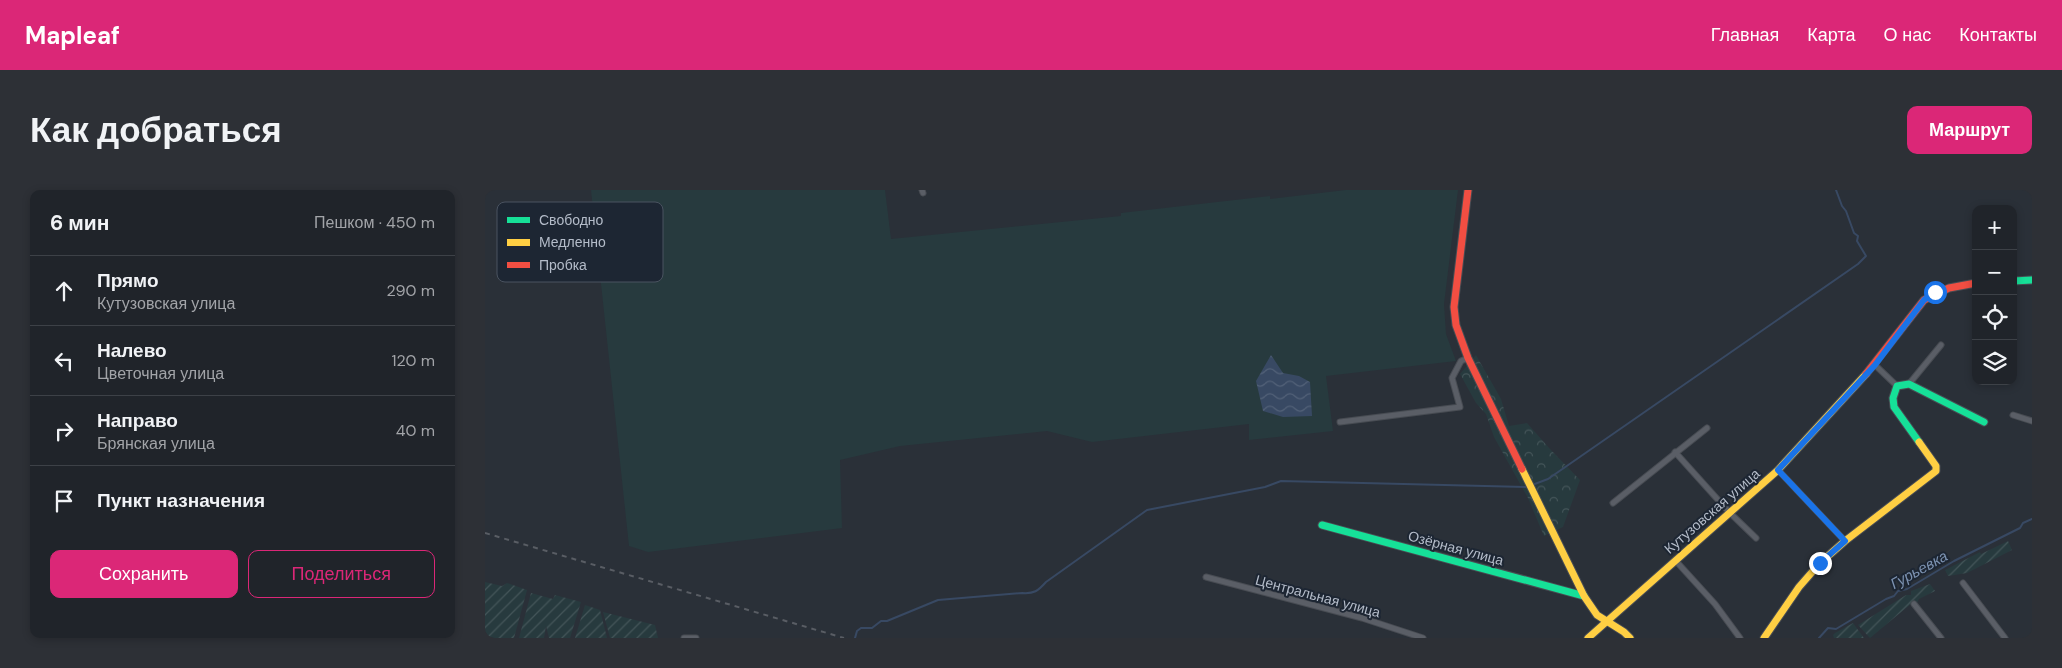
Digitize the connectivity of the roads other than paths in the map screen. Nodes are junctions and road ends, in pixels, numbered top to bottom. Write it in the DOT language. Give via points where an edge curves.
graph roads {
  1 [pos="1469,190"];
  2 [pos="2032,280"];
  3 [pos="2017,281"];
  4 [pos="1972,283"];
  5 [pos="1941,345"];
  6 [pos="1468,358"];
  7 [pos="1875,365"];
  8 [pos="1909,384"];
  9 [pos="1897,386"];
  10 [pos="2013,415"];
  11 [pos="2032,421"];
  12 [pos="1340,422"];
  13 [pos="1984,422"];
  14 [pos="1707,428"];
  15 [pos="1675,452"];
  16 [pos="1778,470"];
  17 [pos="1613,504"];
  18 [pos="1729,512"];
  19 [pos="1322,525"];
  20 [pos="1756,538"];
  21 [pos="1845,541"];
  22 [pos="1675,560"];
  23 [pos="1206,577"];
  24 [pos="1963,583"];
  25 [pos="1584,596"];
  26 [pos="1913,604"];
  27 [pos="1605,621"];
  28 [pos="683,638"];
  29 [pos="696,638"];
  30 [pos="1423,638"];
  31 [pos="1588,638"];
  32 [pos="1630,638"];
  33 [pos="1740,638"];
  34 [pos="1764,638"];
  35 [pos="1941,638"];
  36 [pos="2005,638"];
  1 -- 6 [label="street" via="1454,307 1456,325"];
  2 -- 3 [label="street"];
  4 -- 7 [label="street, Кутузовская улица" via="1935,292 1924,300"];
  5 -- 8 [label="street"];
  6 -- 12 [label="street" via="1461,361 1452,378 1460,407"];
  6 -- 25 [label="street"];
  7 -- 9 [label="street"];
  7 -- 16 [label="street, Кутузовская улица"];
  8 -- 9 [label="street"];
  8 -- 13 [label="street"];
  9 -- 21 [label="street" via="1894,406 1936,466 1936,471"];
  10 -- 11 [label="street"];
  14 -- 15 [label="street"];
  15 -- 17 [label="street"];
  15 -- 18 [label="street"];
  16 -- 18 [label="street, Кутузовская улица"];
  16 -- 21 [label="street"];
  18 -- 20 [label="street"];
  18 -- 22 [label="street, Кутузовская улица"];
  19 -- 25 [label="street, Озёрная улица"];
  21 -- 34 [label="street" via="1799,587"];
  22 -- 27 [label="street, Кутузовская улица"];
  22 -- 33 [label="street" via="1715,604"];
  23 -- 30 [label="street, Центральная улица" via="1362,618"];
  24 -- 36 [label="street"];
  25 -- 27 [label="street"];
  26 -- 35 [label="street"];
  27 -- 31 [label="street, Кутузовская улица"];
  27 -- 32 [label="street"];
  28 -- 29 [label="street"];
}
